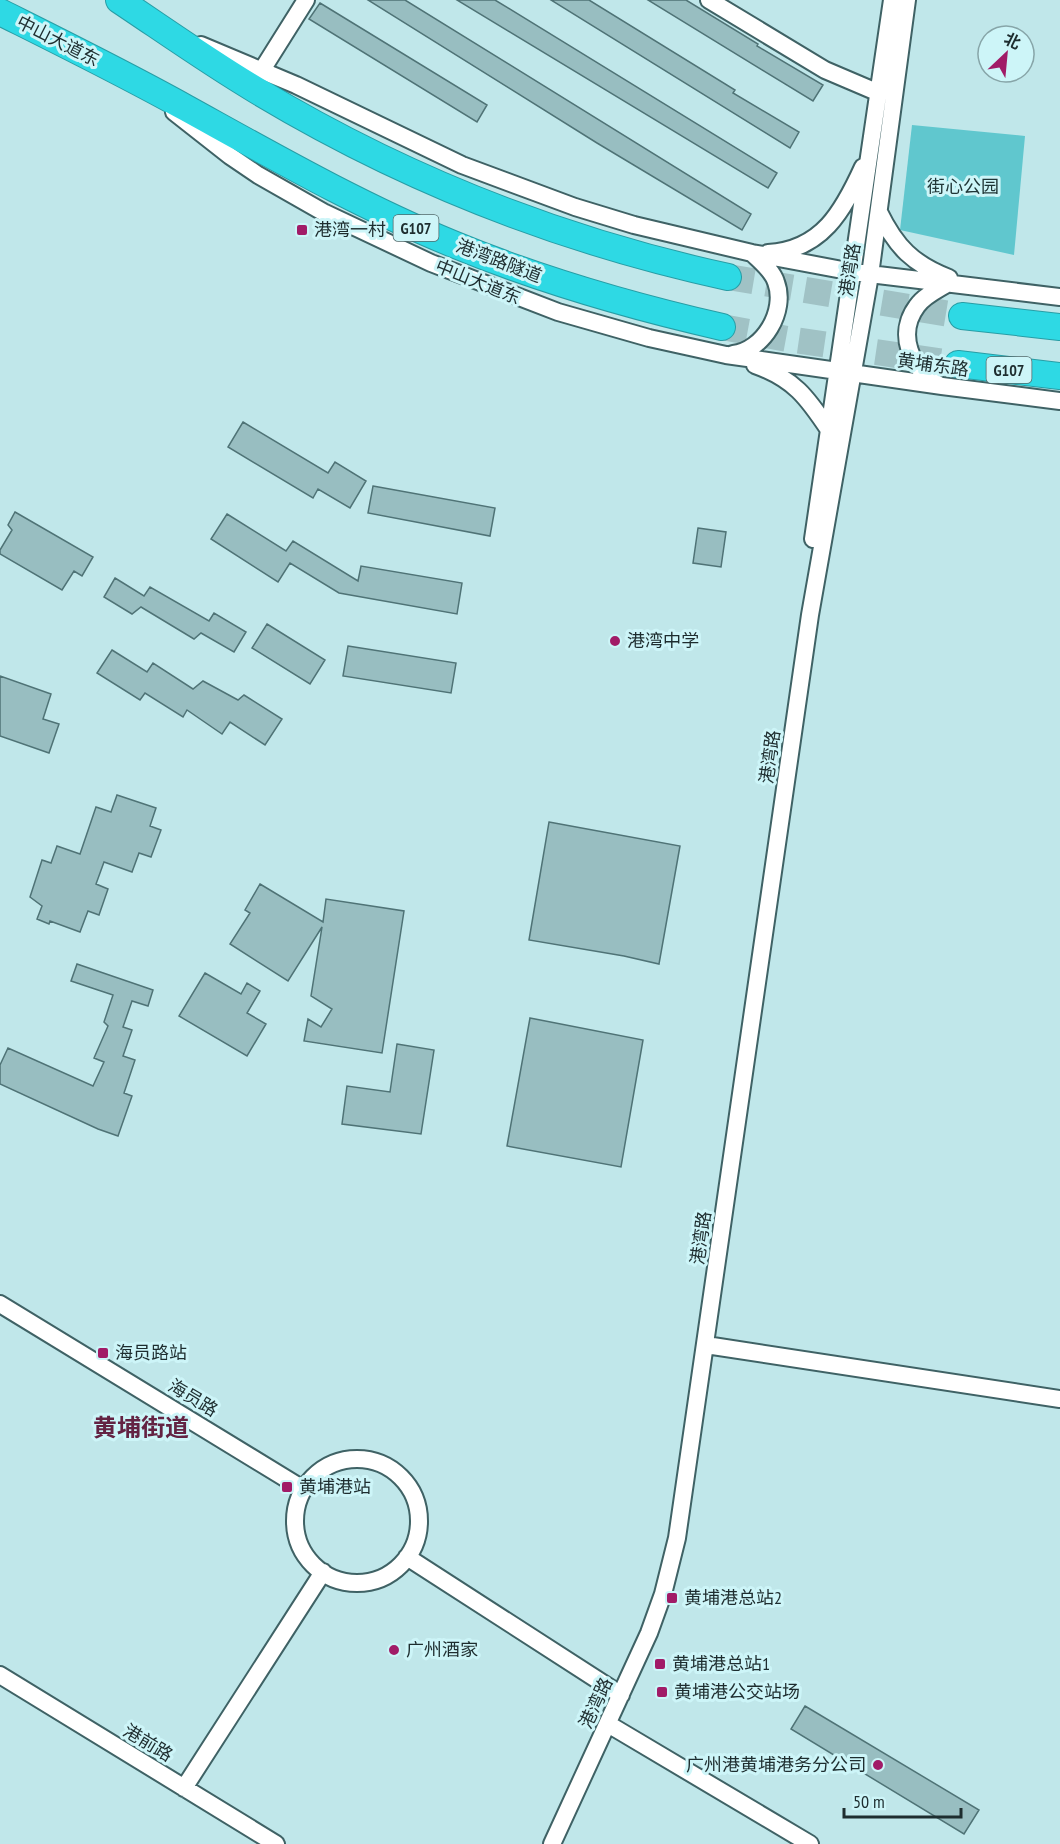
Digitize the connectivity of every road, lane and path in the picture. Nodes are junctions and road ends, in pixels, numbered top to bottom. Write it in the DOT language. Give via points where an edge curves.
graph roads {
  1 [pos="118,0"];
  2 [pos="306,0"];
  3 [pos="710,0"];
  4 [pos="892,0"];
  5 [pos="908,0"];
  6 [pos="0,12"];
  7 [pos="158,26"];
  8 [pos="262,70"];
  9 [pos="131,78"];
  10 [pos="879,93"];
  11 [pos="870,153"];
  12 [pos="879,212"];
  13 [pos="752,254"];
  14 [pos="862,274"];
  15 [pos="728,277"];
  16 [pos="947,284"];
  17 [pos="973,287"];
  18 [pos="1060,297"];
  19 [pos="962,316"];
  20 [pos="722,327"];
  21 [pos="1060,327"];
  22 [pos="726,355"];
  23 [pos="958,364"];
  24 [pos="845,371"];
  25 [pos="1060,376"];
  26 [pos="942,386"];
  27 [pos="1060,401"];
  28 [pos="829,430"];
  29 [pos="810,615"];
  30 [pos="0,1304"];
  31 [pos="706,1345"];
  32 [pos="1060,1400"];
  33 [pos="303,1489"];
  34 [pos="407,1557"];
  35 [pos="323,1572"];
  36 [pos="0,1675"];
  37 [pos="621,1695"];
  38 [pos="608,1724"];
  39 [pos="184,1788"];
  40 [pos="276,1844"];
  41 [pos="552,1844"];
  42 [pos="810,1844"];
  1 -- 7 [label="highway"];
  2 -- 8 [label="street"];
  3 -- 10 [label="street" via="825,70"];
  4 -- 10 [label="street, 港湾路"];
  5 -- 12 [label="street, 港湾路"];
  6 -- 9 [label="highway, 中山大道东 / G107"];
  7 -- 8 [label="street"];
  7 -- 15 [label="highway" via="287,108 433,182 595,243"];
  8 -- 13 [label="street" via="462,165 516,186 634,225"];
  9 -- 20 [label="highway, 港湾路隧道 / G107" via="336,190 452,244 562,285"];
  9 -- 22 [label="street, 中山大道东" via="258,175 393,246 558,312"];
  10 -- 11 [label="street, 港湾路"];
  11 -- 13 [label="street" via="832,224 786,250"];
  11 -- 14 [label="street, 港湾路"];
  12 -- 14 [label="street, 港湾路"];
  12 -- 17 [label="street" via="896,242 917,263"];
  13 -- 14 [label="street"];
  13 -- 22 [label="street" via="776,282 780,297 777,310 756,345"];
  14 -- 16 [label="street"];
  14 -- 24 [label="street, 港湾路"];
  16 -- 17 [label="street"];
  16 -- 26 [label="street" via="917,305 907,332 915,363 928,379"];
  17 -- 18 [label="street"];
  19 -- 21 [label="highway"];
  22 -- 24 [label="street, 中山大道东"];
  22 -- 28 [label="street" via="790,381"];
  23 -- 25 [label="highway, G107"];
  24 -- 26 [label="street, 黄埔东路"];
  24 -- 28 [label="street, 港湾路"];
  24 -- 29 [label="street, 港湾路"];
  26 -- 27 [label="street, 黄埔东路"];
  28 -- 29 [label="street, 港湾路" via="810,571"];
  29 -- 31 [label="street, 港湾路"];
  30 -- 33 [label="street, 海员路"];
  31 -- 32 [label="street"];
  31 -- 37 [label="street, 港湾路" via="675,1549 649,1633"];
  33 -- 34 [label="street" via="319,1472 337,1462 367,1460 395,1472 409,1486 417,1505 419,1526"];
  33 -- 35 [label="street" via="295,1525 300,1545"];
  34 -- 35 [label="street" via="387,1575 368,1582 347,1582"];
  34 -- 37 [label="street"];
  35 -- 39 [label="street"];
  36 -- 39 [label="street, 港前路"];
  37 -- 38 [label="street, 港湾路"];
  38 -- 41 [label="street, 港湾路"];
  38 -- 42 [label="street"];
  39 -- 40 [label="street, 港前路"];
}
